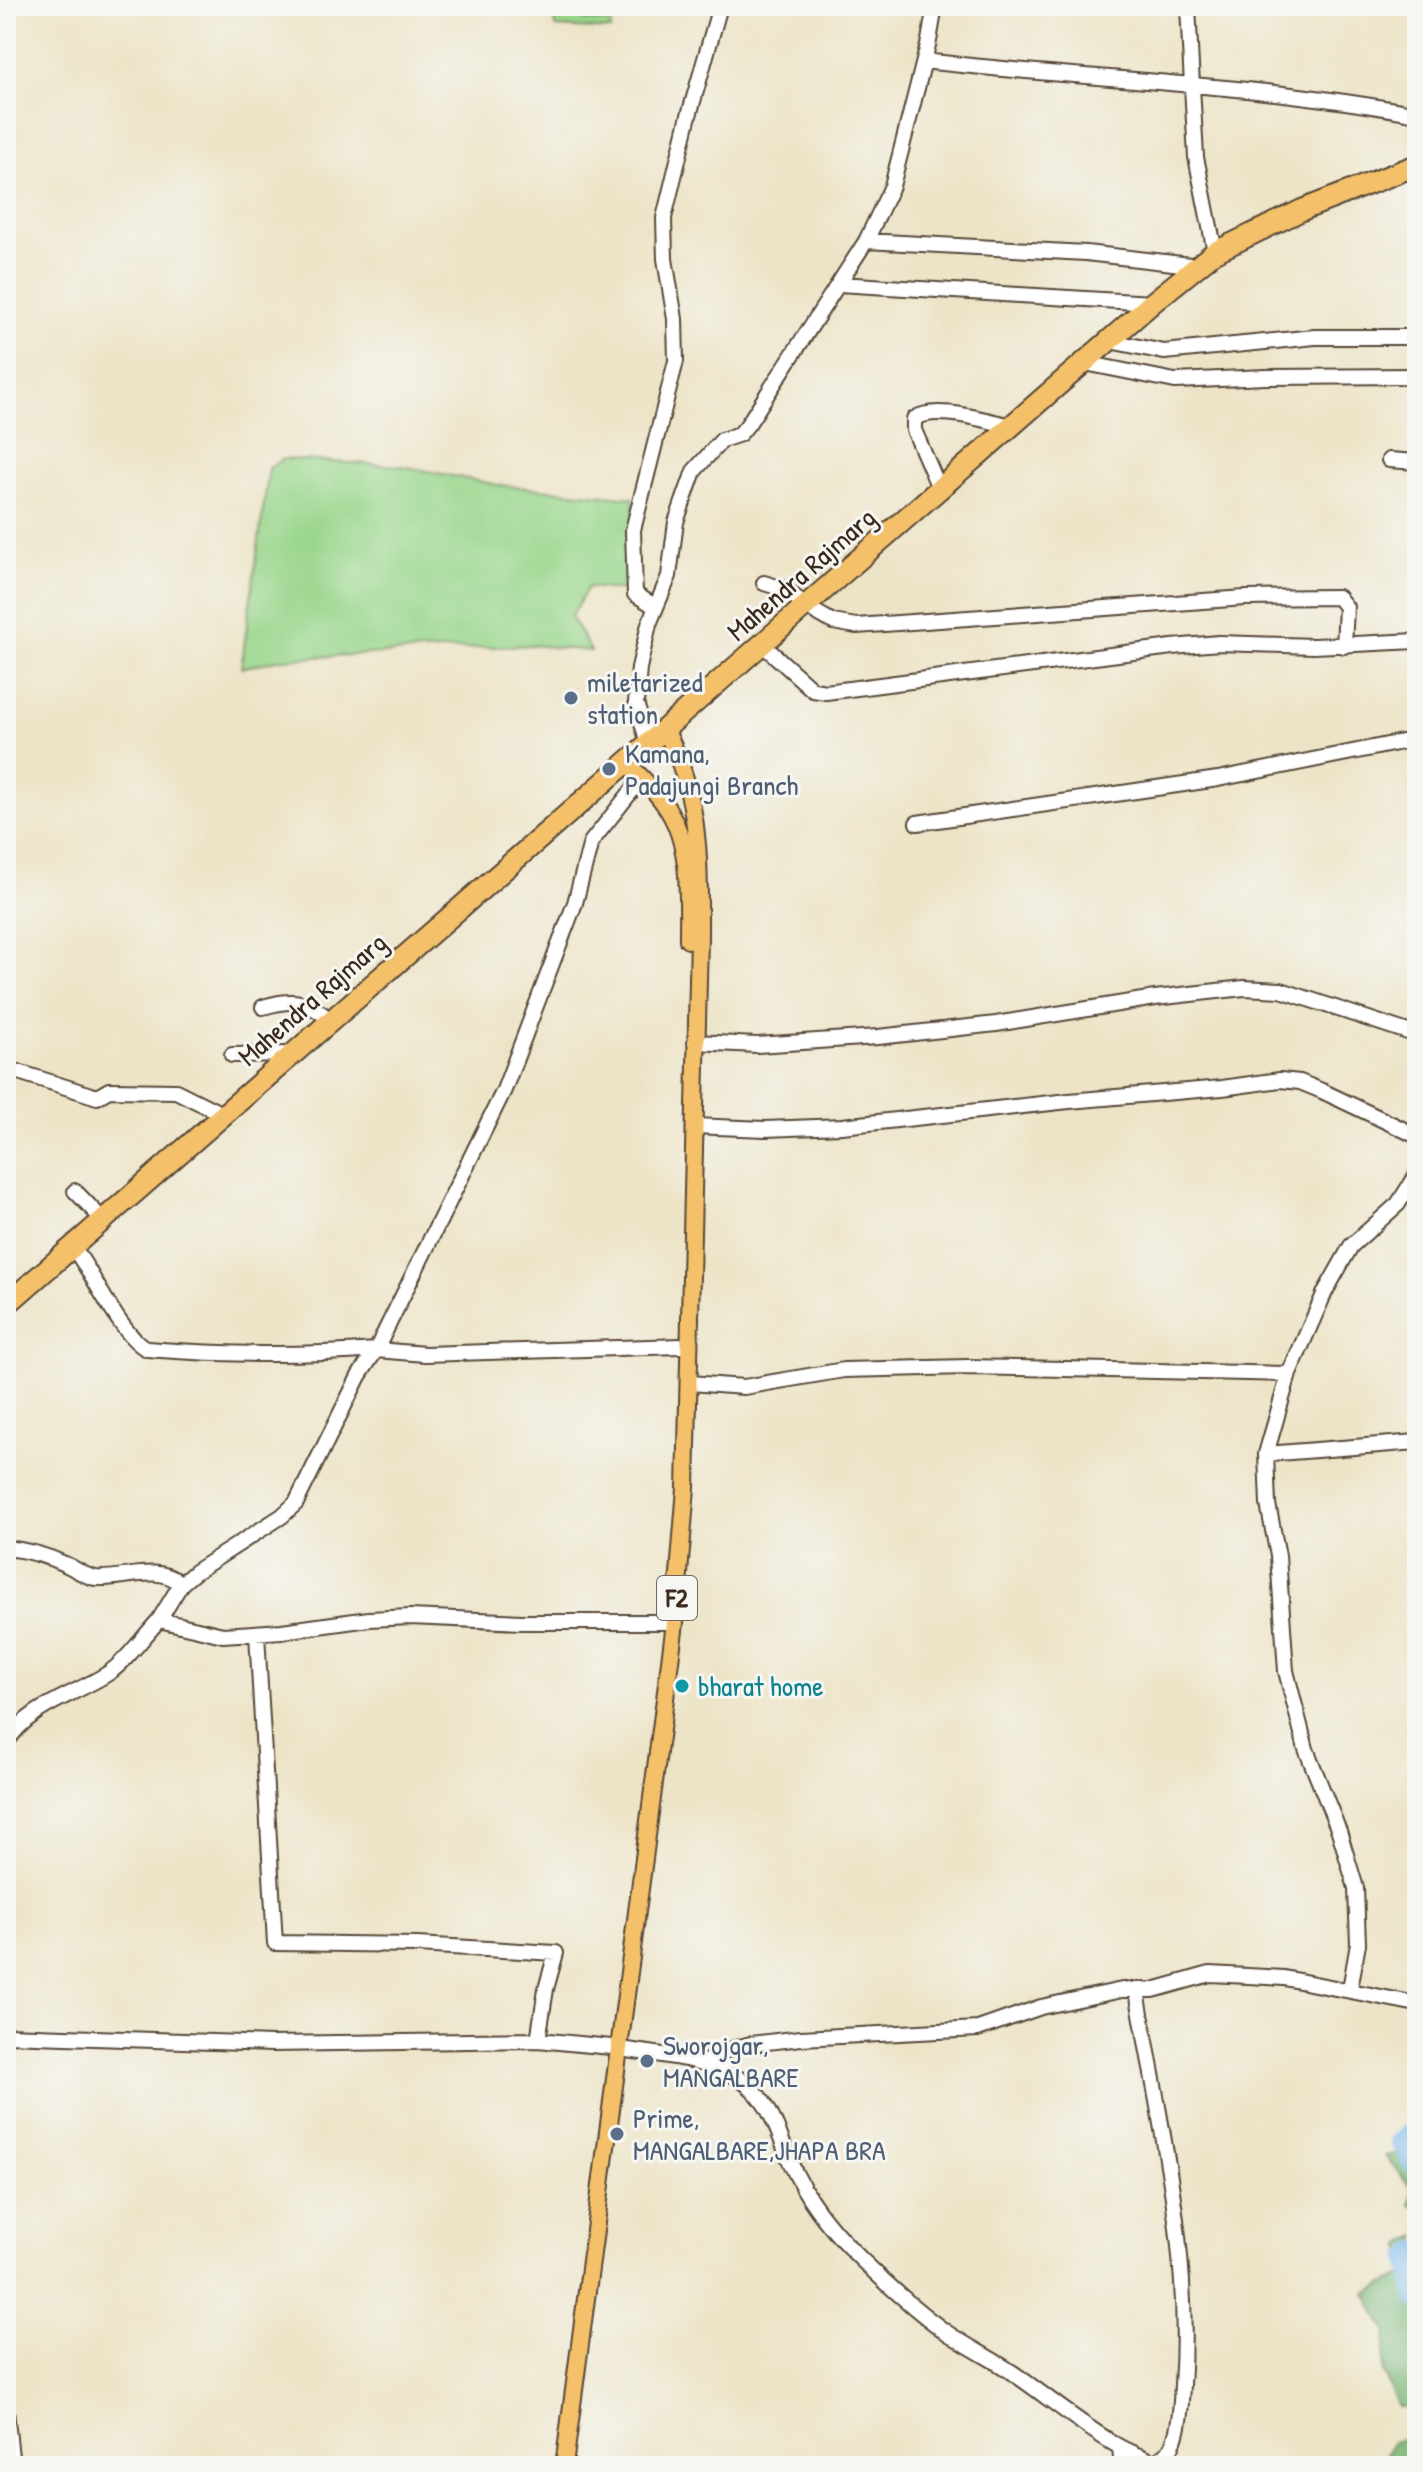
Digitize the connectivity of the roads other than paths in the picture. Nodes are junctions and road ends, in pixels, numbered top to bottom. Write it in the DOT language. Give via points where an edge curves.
graph roads {
  1 [pos="720,6"];
  2 [pos="935,6"];
  3 [pos="1188,6"];
  4 [pos="924,61"];
  5 [pos="1192,86"];
  6 [pos="1417,114"];
  7 [pos="1417,165"];
  8 [pos="866,241"];
  9 [pos="1215,252"];
  10 [pos="1199,266"];
  11 [pos="839,284"];
  12 [pos="1152,303"];
  13 [pos="1417,337"];
  14 [pos="1110,341"];
  15 [pos="1085,363"];
  16 [pos="1417,376"];
  17 [pos="1012,426"];
  18 [pos="1389,460"];
  19 [pos="1417,462"];
  20 [pos="940,490"];
  21 [pos="764,583"];
  22 [pos="805,606"];
  23 [pos="656,607"];
  24 [pos="1417,641"];
  25 [pos="762,644"];
  26 [pos="1344,646"];
  27 [pos="665,729"];
  28 [pos="1417,739"];
  29 [pos="648,743"];
  30 [pos="627,763"];
  31 [pos="642,778"];
  32 [pos="917,823"];
  33 [pos="263,1007"];
  34 [pos="331,1021"];
  35 [pos="1417,1035"];
  36 [pos="695,1042"];
  37 [pos="293,1054"];
  38 [pos="232,1055"];
  39 [pos="6,1068"];
  40 [pos="222,1114"];
  41 [pos="694,1126"];
  42 [pos="1417,1136"];
  43 [pos="1417,1174"];
  44 [pos="75,1191"];
  45 [pos="103,1220"];
  46 [pos="72,1246"];
  47 [pos="6,1305"];
  48 [pos="681,1346"];
  49 [pos="376,1350"];
  50 [pos="1289,1374"];
  51 [pos="690,1383"];
  52 [pos="1417,1442"];
  53 [pos="1266,1454"];
  54 [pos="6,1548"];
  55 [pos="181,1584"];
  56 [pos="159,1620"];
  57 [pos="666,1622"];
  58 [pos="257,1634"];
  59 [pos="6,1743"];
  60 [pos="1350,1989"];
  61 [pos="1137,1991"];
  62 [pos="1417,2004"];
  63 [pos="6,2035"];
  64 [pos="538,2040"];
  65 [pos="616,2048"];
  66 [pos="704,2063"];
  67 [pos="6,2411"];
  68 [pos="1120,2448"];
  69 [pos="1159,2464"];
  70 [pos="12,2466"];
  71 [pos="556,2466"];
  72 [pos="564,2466"];
  73 [pos="1122,2466"];
  1 -- 23 [label="street" via="664,218 676,361 633,530 635,594"];
  2 -- 4 [label="street"];
  3 -- 5 [label="street"];
  4 -- 5 [label="street"];
  4 -- 8 [label="street" via="892,186"];
  5 -- 6 [label="street"];
  5 -- 9 [label="street" via="1196,157"];
  7 -- 9 [label="highway, Mahendra Rajmarg" via="1302,210"];
  8 -- 10 [label="street" via="1086,253"];
  8 -- 11 [label="street"];
  9 -- 10 [label="highway, Mahendra Rajmarg"];
  10 -- 12 [label="highway, Mahendra Rajmarg"];
  11 -- 12 [label="street"];
  11 -- 23 [label="street" via="740,434 722,440 694,471 676,522 669,576"];
  12 -- 14 [label="highway, Mahendra Rajmarg"];
  13 -- 14 [label="street" via="1315,337 1164,352"];
  14 -- 15 [label="highway, Mahendra Rajmarg"];
  15 -- 16 [label="street" via="1175,381"];
  15 -- 17 [label="highway, Mahendra Rajmarg"];
  17 -- 20 [label="highway, Mahendra Rajmarg"];
  17 -- 20 [label="street" via="944,413 916,416 914,430"];
  18 -- 19 [label="street"];
  20 -- 22 [label="highway, Mahendra Rajmarg"];
  21 -- 22 [label="street" via="787,590"];
  22 -- 25 [label="highway, Mahendra Rajmarg"];
  22 -- 26 [label="street" via="833,622 856,626 1245,598 1338,597 1346,607"];
  23 -- 29 [label="street" via="636,703"];
  24 -- 26 [label="street"];
  25 -- 26 [label="street" via="813,690 826,692 1172,647"];
  25 -- 27 [label="highway, Mahendra Rajmarg"];
  27 -- 29 [label="highway, Mahendra Rajmarg"];
  27 -- 36 [label="main road, F2" via="691,801 698,854"];
  28 -- 32 [label="street" via="1218,779"];
  29 -- 30 [label="highway, Mahendra Rajmarg"];
  30 -- 31 [label="main road, F2"];
  30 -- 34 [label="highway, Mahendra Rajmarg"];
  31 -- 48 [label="main road, F2" via="666,805 685,855"];
  31 -- 49 [label="street" via="591,842 575,903 504,1090"];
  33 -- 34 [label="street" via="306,1004"];
  34 -- 37 [label="highway, Mahendra Rajmarg"];
  35 -- 36 [label="street" via="1281,990 1244,988 878,1037 757,1045"];
  36 -- 41 [label="main road, F2"];
  37 -- 38 [label="street"];
  37 -- 40 [label="highway, Mahendra Rajmarg"];
  39 -- 40 [label="street" via="97,1097 109,1090 176,1091"];
  40 -- 45 [label="highway, Mahendra Rajmarg"];
  41 -- 42 [label="street" via="842,1126 1280,1080 1300,1082"];
  41 -- 51 [label="main road, F2"];
  43 -- 50 [label="street" via="1398,1204 1351,1246"];
  44 -- 45 [label="street"];
  45 -- 46 [label="highway, Mahendra Rajmarg"];
  46 -- 47 [label="highway, Mahendra Rajmarg"];
  46 -- 49 [label="street" via="112,1308 147,1349 261,1355"];
  48 -- 49 [label="street" via="425,1354"];
  48 -- 57 [label="main road, F2"];
  49 -- 55 [label="street" via="296,1503"];
  50 -- 51 [label="street" via="968,1367 844,1370 744,1387"];
  50 -- 53 [label="street"];
  51 -- 65 [label="main road, F2" via="675,1623"];
  52 -- 53 [label="street"];
  53 -- 60 [label="street" via="1286,1671 1306,1749 1356,1888 1358,1944"];
  54 -- 55 [label="street" via="37,1553 93,1578 152,1573 172,1576"];
  55 -- 56 [label="street"];
  56 -- 58 [label="street" via="223,1635"];
  56 -- 59 [label="street" via="110,1672 32,1714"];
  57 -- 58 [label="street" via="410,1617"];
  57 -- 65 [label="main road, F2"];
  58 -- 64 [label="street" via="275,1943 556,1953"];
  60 -- 61 [label="street" via="1210,1974"];
  60 -- 62 [label="street"];
  61 -- 66 [label="street" via="1041,2007 978,2029 763,2043 722,2052"];
  61 -- 69 [label="street" via="1170,2182 1183,2301 1184,2360 1174,2440"];
  63 -- 64 [label="street" via="272,2044"];
  64 -- 65 [label="street"];
  65 -- 66 [label="street"];
  65 -- 71 [label="main road, F2"];
  65 -- 72 [label="main road, F2"];
  66 -- 68 [label="street" via="734,2075 764,2102 818,2213 901,2297"];
  67 -- 70 [label="street"];
  68 -- 69 [label="street"];
  68 -- 73 [label="street"];
}
